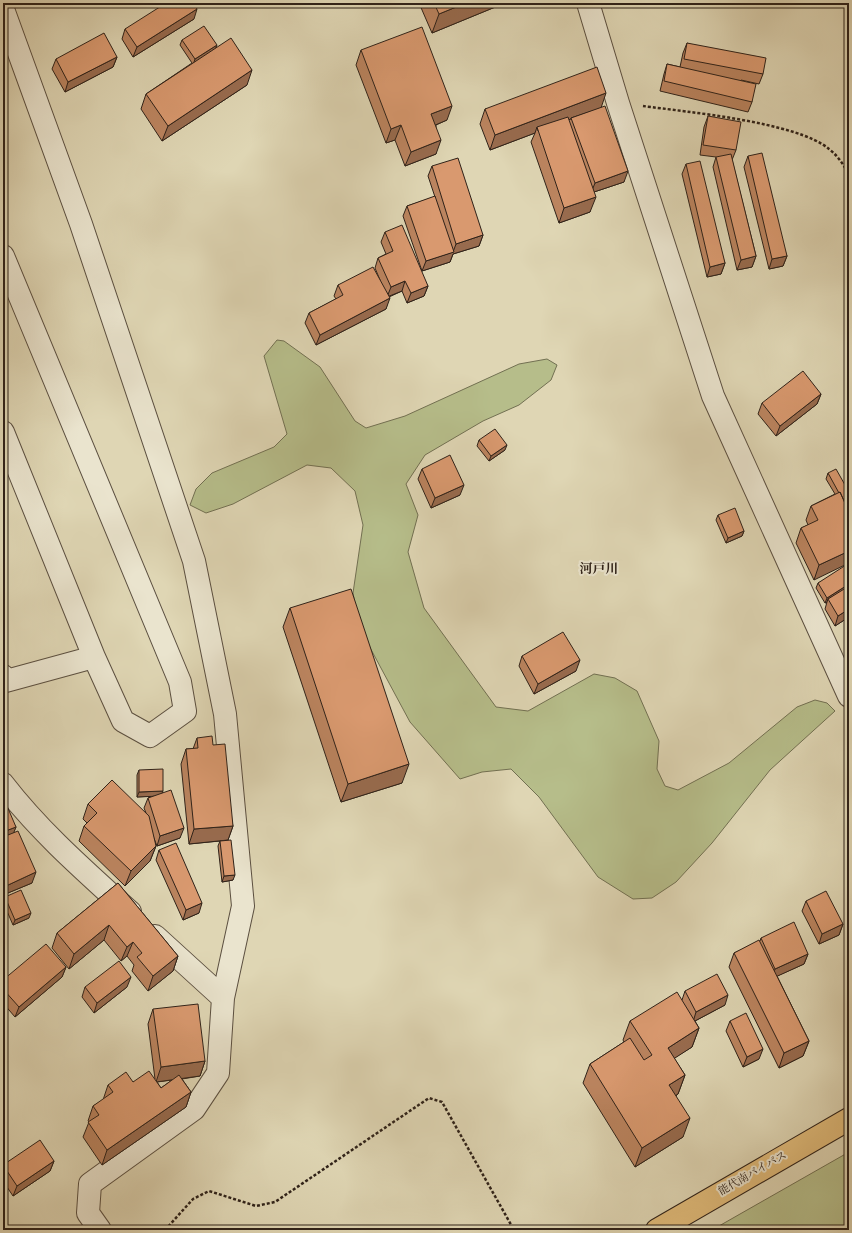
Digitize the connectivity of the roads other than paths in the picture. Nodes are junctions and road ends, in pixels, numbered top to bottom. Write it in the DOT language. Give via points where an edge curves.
graph roads {
  1 [pos="588,3"];
  2 [pos="3,9"];
  3 [pos="3,256"];
  4 [pos="3,432"];
  5 [pos="94,657"];
  6 [pos="3,676"];
  7 [pos="849,696"];
  8 [pos="3,784"];
  9 [pos="10,804"];
  10 [pos="223,998"];
  11 [pos="849,1118"];
  12 [pos="100,1230"];
  13 [pos="657,1230"];
  1 -- 7 [label="street" via="713,396"];
  2 -- 10 [label="street" via="81,224 194,561 225,714 243,906"];
  3 -- 5 [label="street" via="180,682 185,711 150,736 123,721"];
  4 -- 5 [label="street"];
  5 -- 6 [label="street" via="6,681"];
  8 -- 9 [label="street"];
  9 -- 10 [label="street"];
  10 -- 12 [label="street" via="218,1073 194,1109 90,1184 88,1213"];
  11 -- 13 [label="highway, 能代南バイパス"];
}
